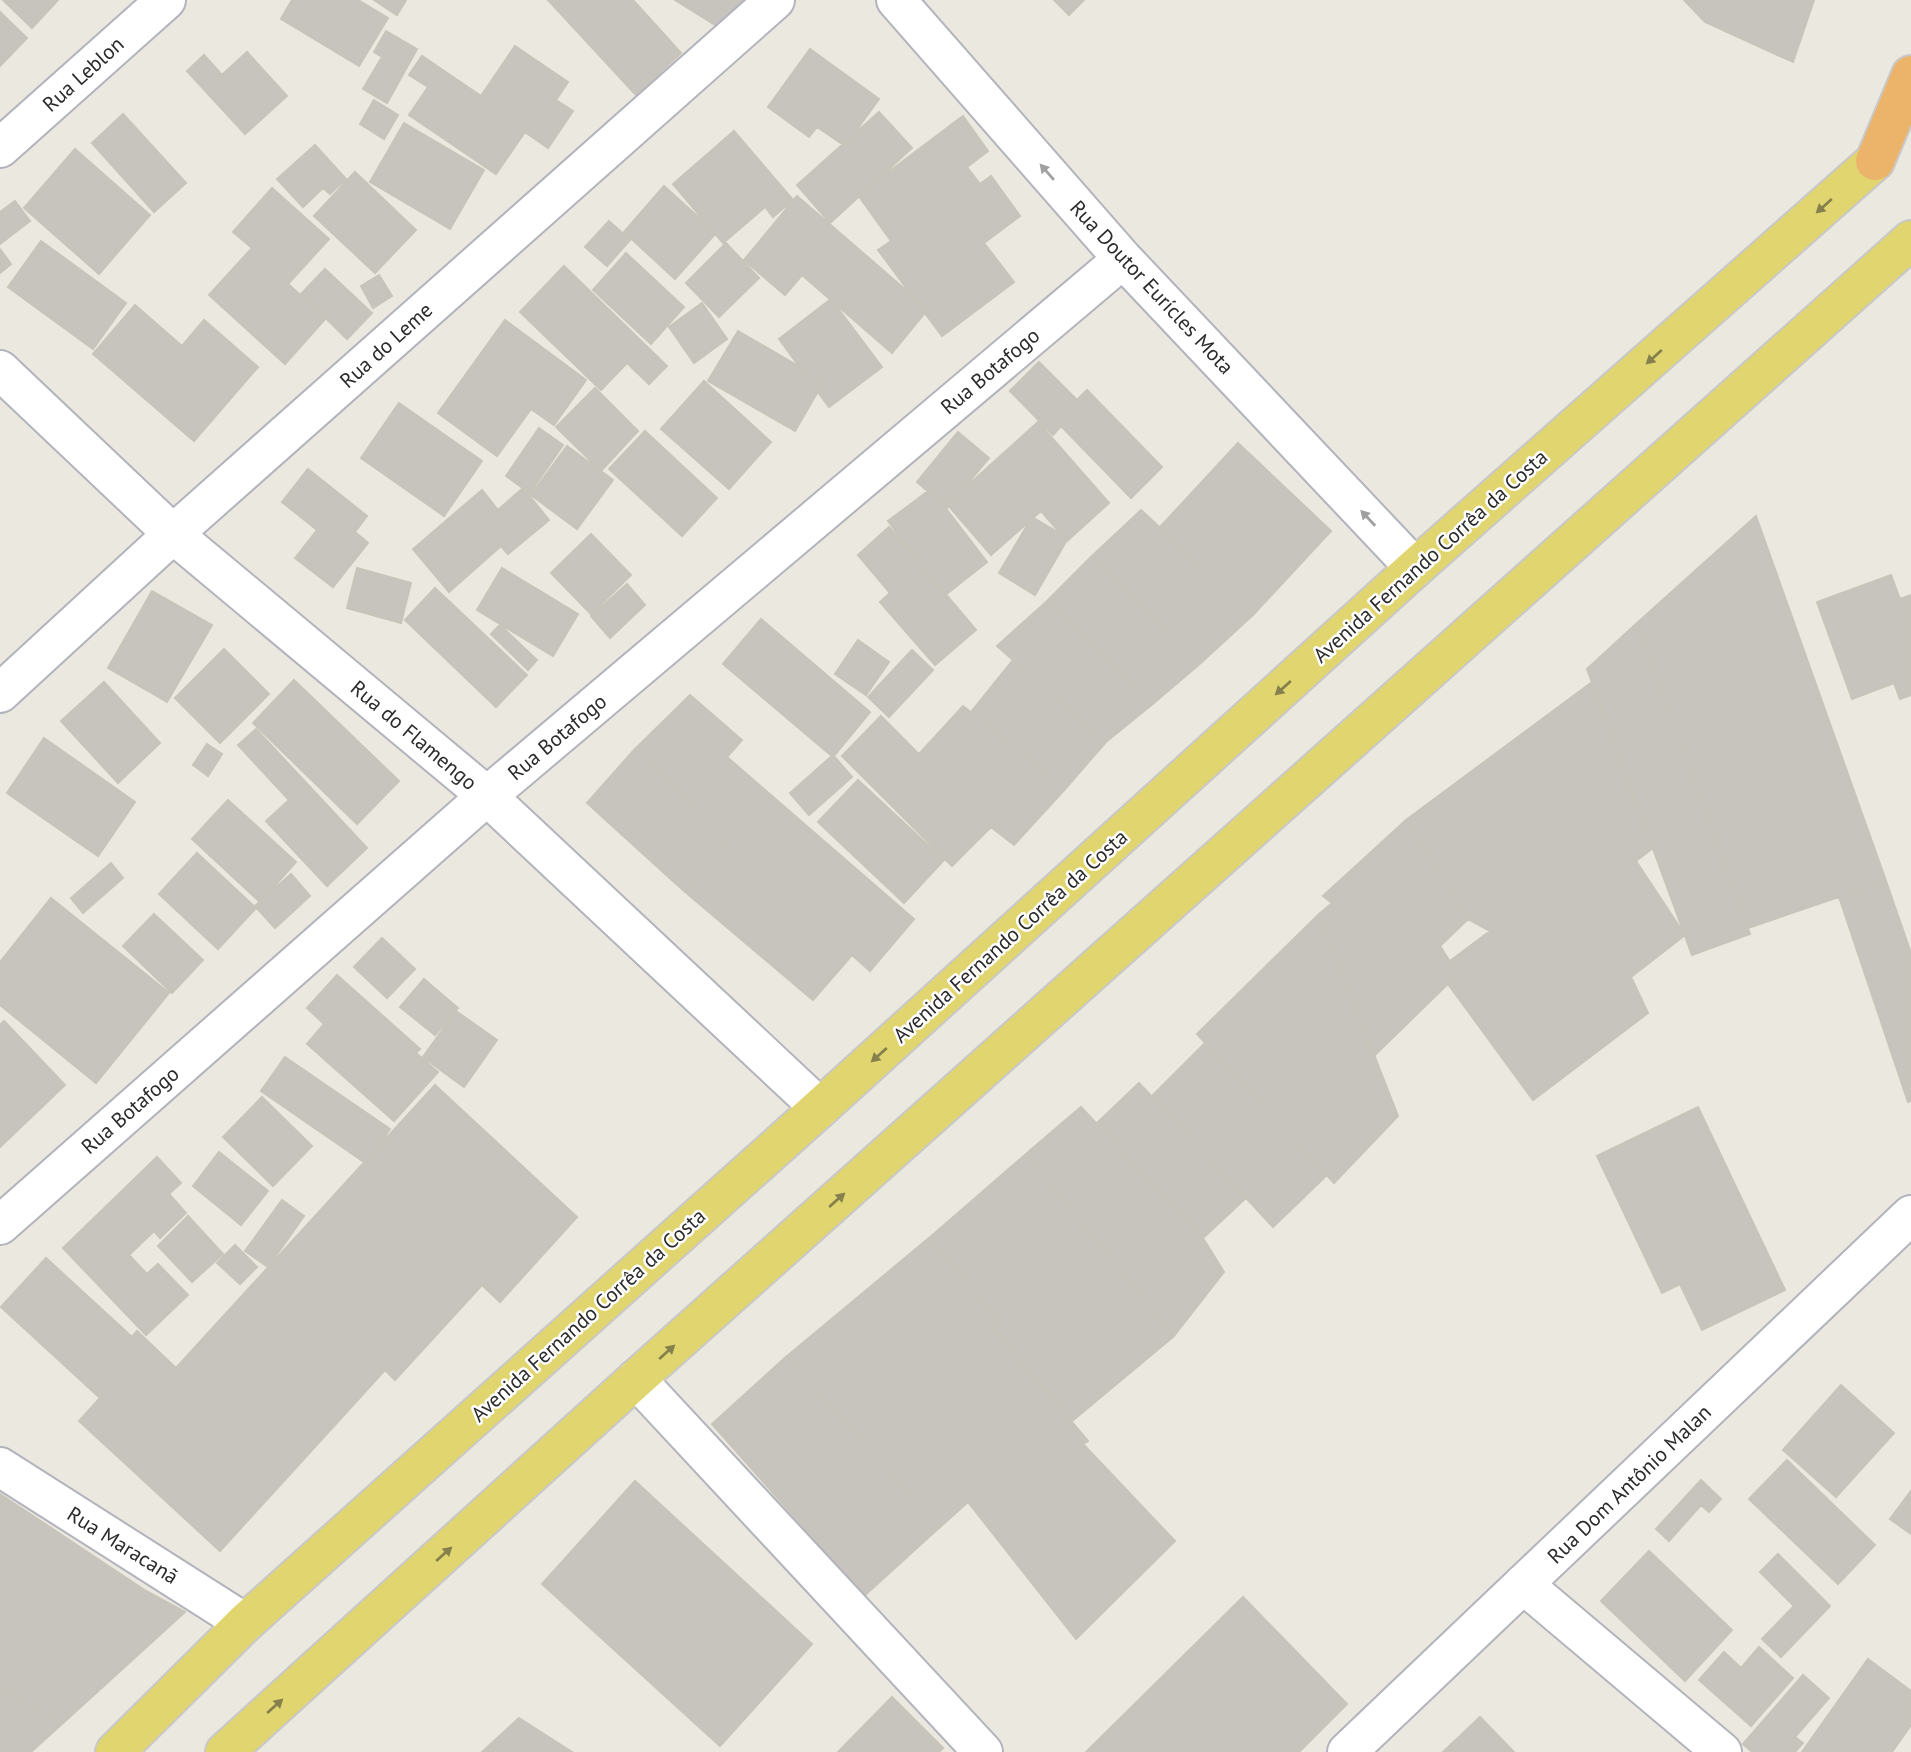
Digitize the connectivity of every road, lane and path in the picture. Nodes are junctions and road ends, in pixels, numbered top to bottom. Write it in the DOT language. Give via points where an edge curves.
graph roads {
  1 [pos="166,0"];
  2 [pos="775,0"];
  3 [pos="896,0"];
  4 [pos="1911,75"];
  5 [pos="1911,128"];
  6 [pos="0,148"];
  7 [pos="1875,161"];
  8 [pos="1911,240"];
  9 [pos="1123,259"];
  10 [pos="0,370"];
  11 [pos="173,534"];
  12 [pos="1415,568"];
  13 [pos="0,693"];
  14 [pos="487,796"];
  15 [pos="820,1108"];
  16 [pos="1911,1215"];
  17 [pos="0,1224"];
  18 [pos="636,1379"];
  19 [pos="0,1467"];
  20 [pos="1523,1584"];
  21 [pos="245,1623"];
  22 [pos="116,1752"];
  23 [pos="225,1752"];
  24 [pos="983,1752"];
  25 [pos="1347,1752"];
  26 [pos="1722,1752"];
  1 -- 6 [label="street, Rua Leblon"];
  2 -- 11 [label="street, Rua do Leme"];
  9 -- 3 [label="street, Rua Doutor Eurícles Mota, one-way"];
  4 -- 7 [label="highway"];
  5 -- 7 [label="highway, Avenida Fernando Corrêa da Costa"];
  7 -- 12 [label="main road, Avenida Fernando Corrêa da Costa, one-way"];
  18 -- 8 [label="main road, one-way"];
  12 -- 9 [label="street, Rua Doutor Eurícles Mota, one-way"];
  9 -- 14 [label="street, Rua Botafogo"];
  10 -- 11 [label="street, Rua do Flamengo"];
  11 -- 13 [label="street, Rua do Leme"];
  11 -- 14 [label="street, Rua do Flamengo"];
  12 -- 15 [label="main road, Avenida Fernando Corrêa da Costa, one-way"];
  14 -- 15 [label="street, Rua do Flamengo"];
  14 -- 17 [label="street, Rua Botafogo"];
  15 -- 21 [label="main road, Avenida Fernando Corrêa da Costa"];
  16 -- 20 [label="street, Rua Dom Antônio Malan"];
  23 -- 18 [label="main road, one-way"];
  18 -- 24 [label="street"];
  19 -- 21 [label="street, Rua Maracanã"];
  20 -- 25 [label="street, Rua Dom Antônio Malan"];
  20 -- 26 [label="street"];
  21 -- 22 [label="main road, Avenida Fernando Corrêa da Costa"];
}
